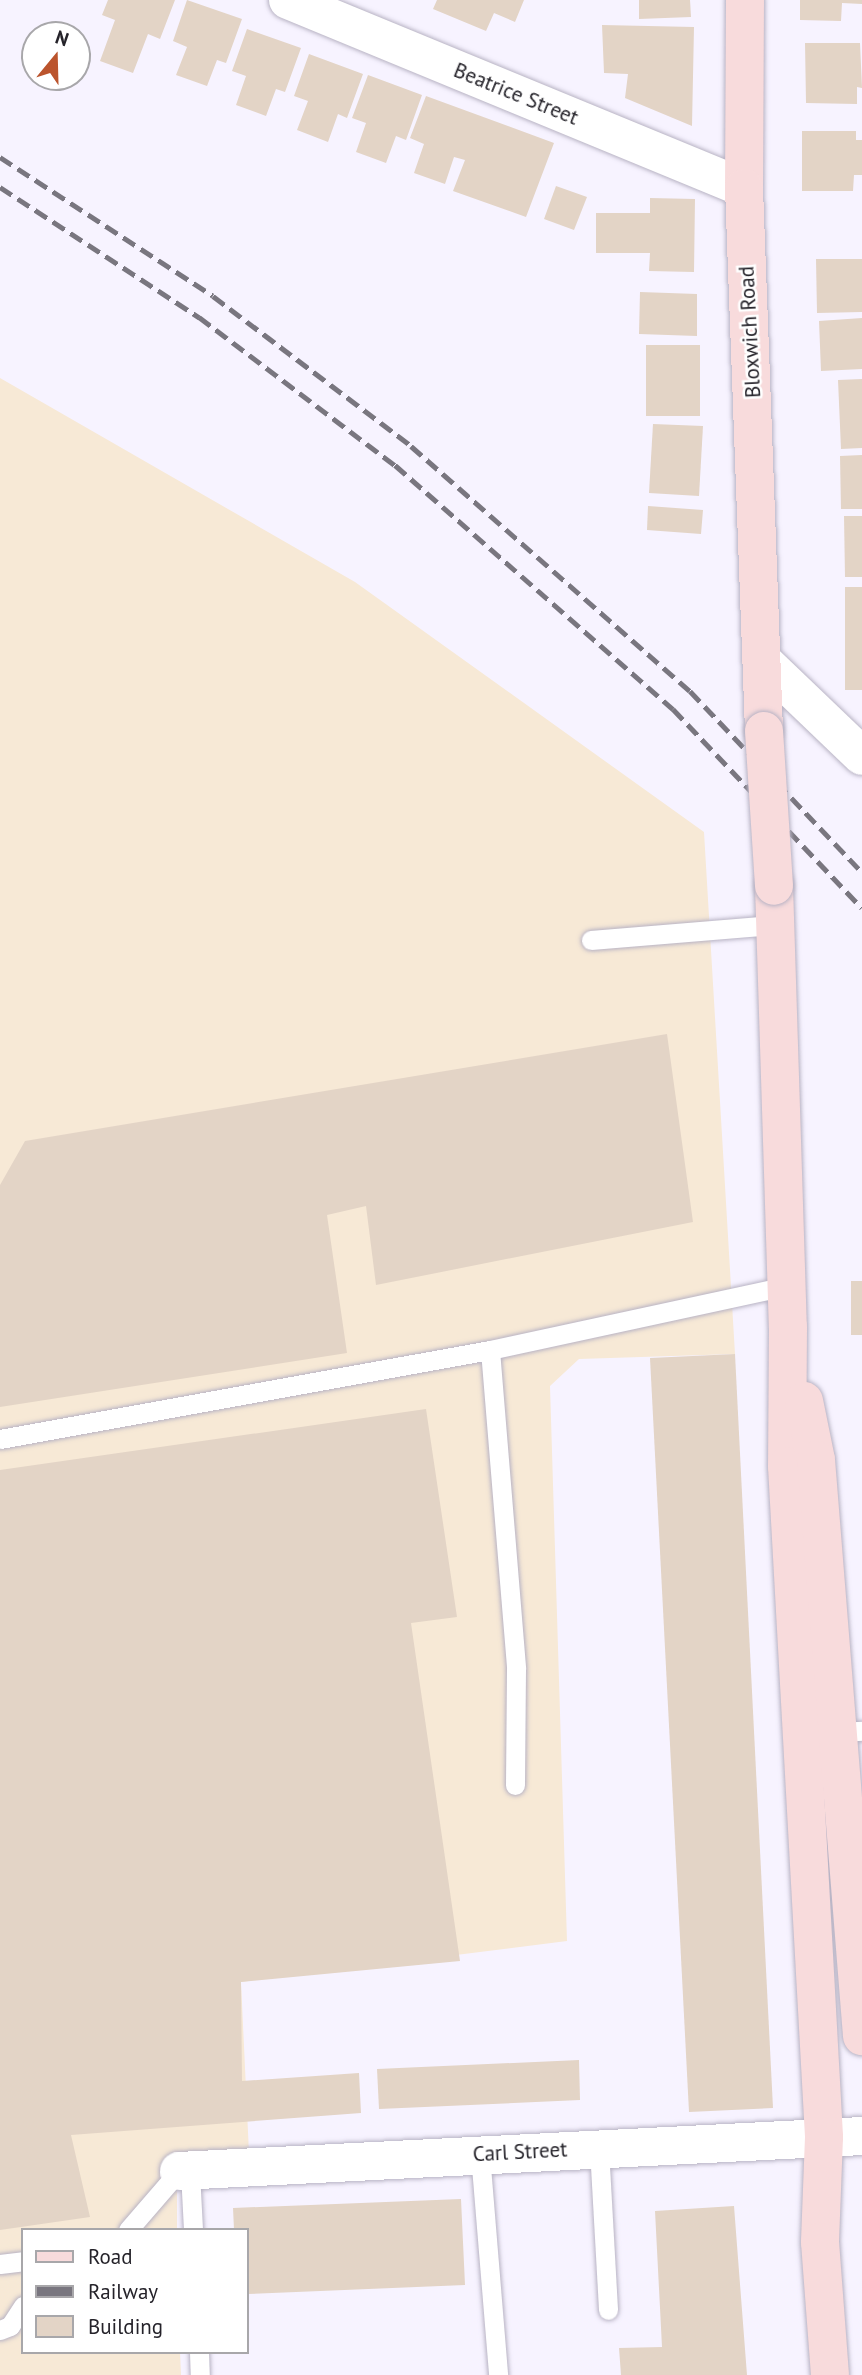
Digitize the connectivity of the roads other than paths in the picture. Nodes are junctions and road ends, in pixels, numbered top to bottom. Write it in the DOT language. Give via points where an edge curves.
graph roads {
  1 [pos="288,0"];
  2 [pos="745,0"];
  3 [pos="744,188"];
  4 [pos="765,663"];
  5 [pos="862,756"];
  6 [pos="775,925"];
  7 [pos="591,940"];
  8 [pos="786,1286"];
  9 [pos="788,1327"];
  10 [pos="490,1350"];
  11 [pos="0,1439"];
  12 [pos="851,1731"];
  13 [pos="515,1785"];
  14 [pos="862,2036"];
  15 [pos="862,2136"];
  16 [pos="824,2137"];
  17 [pos="599,2148"];
  18 [pos="480,2154"];
  19 [pos="184,2171"];
  20 [pos="130,2228"];
  21 [pos="192,2228"];
  22 [pos="21,2261"];
  23 [pos="0,2264"];
  24 [pos="21,2309"];
  25 [pos="608,2310"];
  26 [pos="0,2330"];
  27 [pos="199,2354"];
  28 [pos="200,2375"];
  29 [pos="498,2375"];
  30 [pos="830,2375"];
  1 -- 3 [label="street, Beatrice Street"];
  2 -- 3 [label="main road, Bloxwich Road"];
  3 -- 4 [label="main road, Bloxwich Road"];
  4 -- 5 [label="street"];
  4 -- 6 [label="main road, Bloxwich Road, bridge" via="764,731"];
  6 -- 7 [label="lane"];
  6 -- 8 [label="main road, Bloxwich Road"];
  8 -- 9 [label="main road, Bloxwich Road"];
  8 -- 10 [label="lane"];
  9 -- 12 [label="main road" via="816,1460"];
  9 -- 16 [label="main road" via="787,1466"];
  10 -- 11 [label="lane"];
  10 -- 13 [label="lane" via="516,1669"];
  12 -- 14 [label="main road"];
  15 -- 16 [label="street, Carl Street"];
  16 -- 17 [label="street, Carl Street"];
  16 -- 30 [label="main road" via="820,2242"];
  17 -- 18 [label="street, Carl Street"];
  17 -- 25 [label="lane"];
  18 -- 19 [label="street, Carl Street"];
  18 -- 29 [label="lane"];
  19 -- 20 [label="lane"];
  19 -- 21 [label="lane"];
  22 -- 23 [label="lane"];
  24 -- 26 [label="lane" via="10,2326"];
  27 -- 28 [label="lane"];
}
